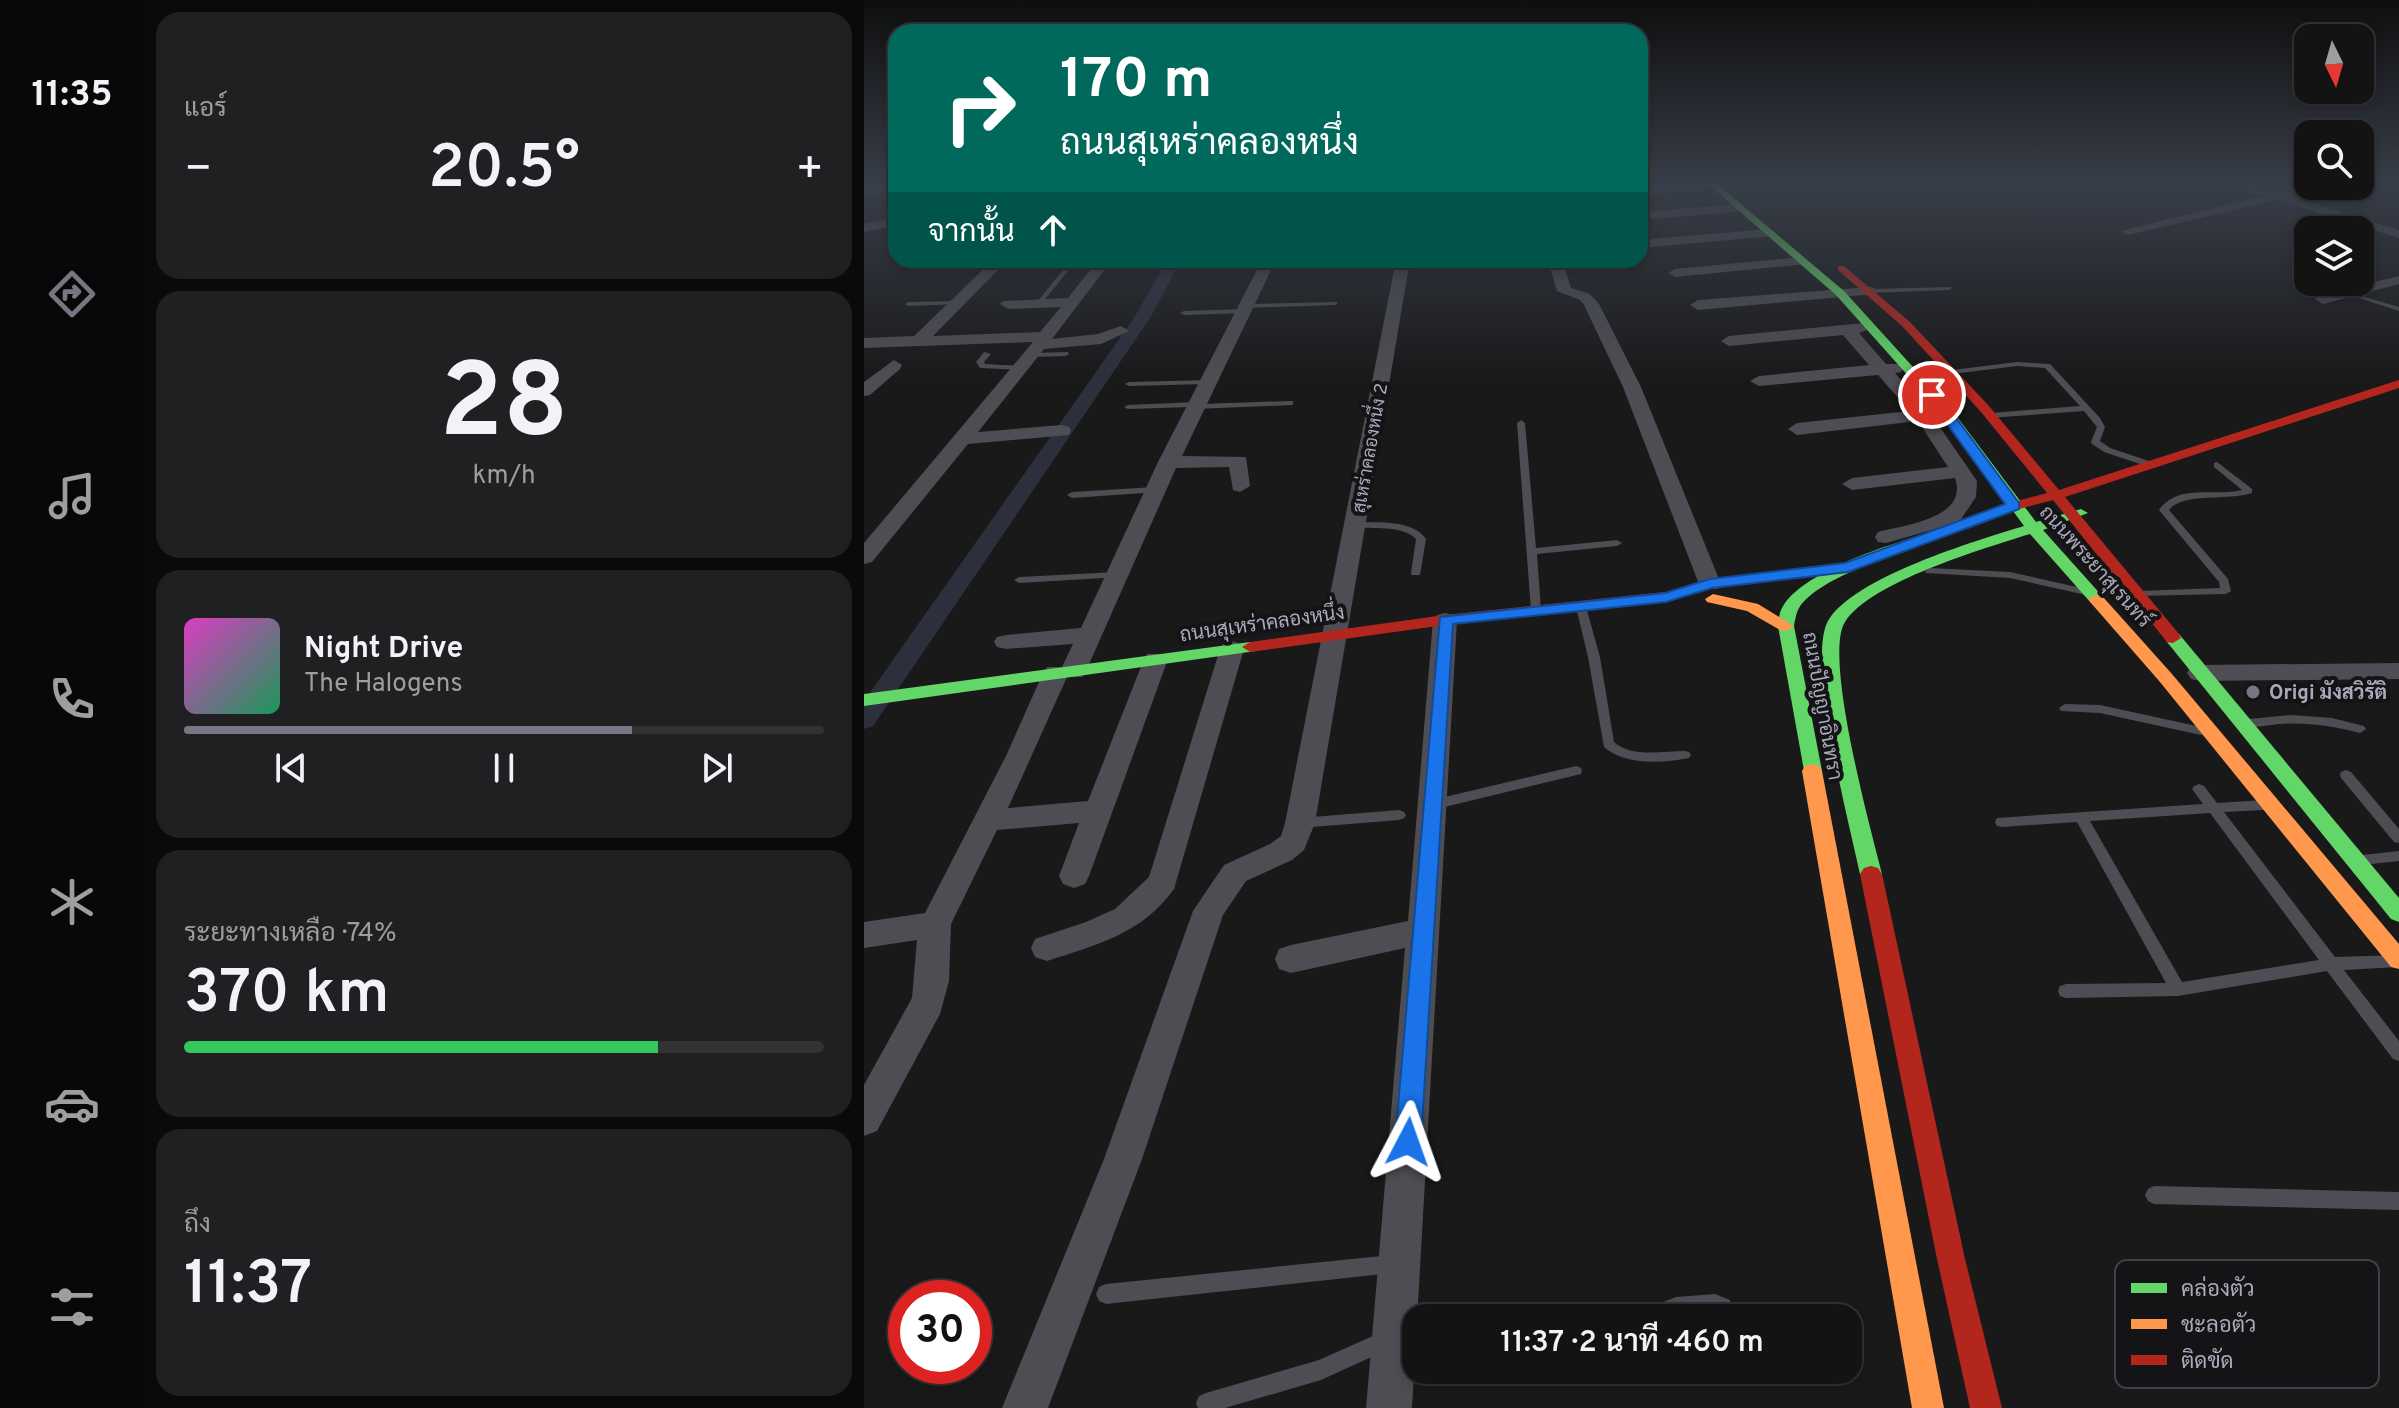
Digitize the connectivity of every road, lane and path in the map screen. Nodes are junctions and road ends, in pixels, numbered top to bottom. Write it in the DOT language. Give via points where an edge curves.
graph roads {
  1 [pos="1787,249"];
  2 [pos="1827,256"];
  3 [pos="1801,261"];
  4 [pos="993,268"];
  5 [pos="1099,268"];
  6 [pos="1265,268"];
  7 [pos="1402,268"];
  8 [pos="1557,268"];
  9 [pos="1065,271"];
  10 [pos="1675,273"];
  11 [pos="2399,280"];
  12 [pos="2374,286"];
  13 [pos="1949,288"];
  14 [pos="1870,291"];
  15 [pos="1840,293"];
  16 [pos="2336,296"];
  17 [pos="2358,296"];
  18 [pos="2323,299"];
  19 [pos="959,302"];
  20 [pos="1073,302"];
  21 [pos="1039,303"];
  22 [pos="1335,303"];
  23 [pos="909,304"];
  24 [pos="1008,304"];
  25 [pos="1698,305"];
  26 [pos="1245,308"];
  27 [pos="2397,309"];
  28 [pos="1184,313"];
  29 [pos="1872,328"];
  30 [pos="1847,330"];
  31 [pos="919,341"];
  32 [pos="1729,341"];
  33 [pos="864,343"];
  34 [pos="1037,347"];
  35 [pos="987,354"];
  36 [pos="1065,354"];
  37 [pos="894,365"];
  38 [pos="1906,366"];
  39 [pos="1883,369"];
  40 [pos="1952,372"];
  41 [pos="1759,381"];
  42 [pos="1208,382"];
  43 [pos="1129,384"];
  44 [pos="2399,384"];
  45 [pos="864,391"];
  46 [pos="2399,400"];
  47 [pos="1290,403"];
  48 [pos="1197,405"];
  49 [pos="1128,407"];
  50 [pos="2086,408"];
  51 [pos="1948,413"];
  52 [pos="1923,415"];
  53 [pos="1991,416"];
  54 [pos="1521,423"];
  55 [pos="1797,429"];
  56 [pos="1062,431"];
  57 [pos="961,439"];
  58 [pos="1168,462"];
  59 [pos="2224,462"];
  60 [pos="2153,466"];
  61 [pos="2034,468"];
  62 [pos="1960,471"];
  63 [pos="1852,484"];
  64 [pos="1240,486"];
  65 [pos="2088,487"];
  66 [pos="1155,490"];
  67 [pos="1072,495"];
  68 [pos="2057,496"];
  69 [pos="2014,506"];
  70 [pos="2073,516"];
  71 [pos="1356,525"];
  72 [pos="2034,528"];
  73 [pos="1886,537"];
  74 [pos="1617,543"];
  75 [pos="2093,544"];
  76 [pos="1982,545"];
  77 [pos="1531,552"];
  78 [pos="2060,556"];
  79 [pos="864,557"];
  80 [pos="1854,566"];
  81 [pos="1916,571"];
  82 [pos="1416,573"];
  83 [pos="1117,575"];
  84 [pos="1019,580"];
  85 [pos="1882,584"];
  86 [pos="1806,590"];
  87 [pos="1712,591"];
  88 [pos="2093,594"];
  89 [pos="2135,594"];
  90 [pos="1581,607"];
  91 [pos="1536,611"];
  92 [pos="1445,620"];
  93 [pos="1786,626"];
  94 [pos="1089,635"];
  95 [pos="1337,635"];
  96 [pos="1006,642"];
  97 [pos="1232,649"];
  98 [pos="1156,659"];
  99 [pos="2399,671"];
  100 [pos="1064,672"];
  101 [pos="2200,673"];
  102 [pos="864,700"];
  103 [pos="2065,708"];
  104 [pos="2242,724"];
  105 [pos="2360,729"];
  106 [pos="2212,734"];
  107 [pos="1685,755"];
  108 [pos="1576,771"];
  109 [pos="2346,775"];
  110 [pos="2199,789"];
  111 [pos="1432,805"];
  112 [pos="2271,805"];
  113 [pos="2214,809"];
  114 [pos="1098,811"];
  115 [pos="1399,815"];
  116 [pos="2082,819"];
  117 [pos="988,820"];
  118 [pos="2002,822"];
  119 [pos="1300,823"];
  120 [pos="2399,838"];
  121 [pos="2399,856"];
  122 [pos="2356,861"];
  123 [pos="1074,876"];
  124 [pos="2399,913"];
  125 [pos="935,924"];
  126 [pos="1424,931"];
  127 [pos="864,935"];
  128 [pos="1047,948"];
  129 [pos="1291,959"];
  130 [pos="2399,961"];
  131 [pos="2331,964"];
  132 [pos="2178,989"];
  133 [pos="2066,991"];
  134 [pos="2399,1054"];
  135 [pos="864,1119"];
  136 [pos="2154,1195"];
  137 [pos="2399,1201"];
  138 [pos="1400,1263"];
  139 [pos="1106,1294"];
  140 [pos="1403,1304"];
  141 [pos="1402,1337"];
  142 [pos="1402,1350"];
  143 [pos="1206,1403"];
  144 [pos="1025,1408"];
  145 [pos="1389,1408"];
  146 [pos="1928,1408"];
  147 [pos="1986,1408"];
  1 -- 3 [label="street, ถนนพระยาสุเรนทร์"];
  2 -- 14 [label="street, ถนนพระยาสุเรนทร์"];
  3 -- 10 [label="street"];
  3 -- 15 [label="street, ถนนพระยาสุเรนทร์"];
  4 -- 19 [label="street"];
  5 -- 20 [label="street"];
  6 -- 26 [label="street"];
  7 -- 71 [label="street, สุเหร่าคลองหนึ่ง 2"];
  8 -- 87 [label="street" via="1564,291 1591,304 1632,387"];
  9 -- 21 [label="lane"];
  11 -- 12 [label="street"];
  13 -- 14 [label="lane"];
  14 -- 15 [label="street"];
  14 -- 40 [label="street, ถนนพระยาสุเรนทร์"];
  15 -- 25 [label="street"];
  15 -- 29 [label="street, ถนนพระยาสุเรนทร์"];
  16 -- 18 [label="street"];
  17 -- 27 [label="lane"];
  19 -- 23 [label="lane"];
  19 -- 31 [label="street"];
  20 -- 21 [label="street"];
  20 -- 34 [label="street"];
  21 -- 24 [label="street"];
  22 -- 26 [label="lane"];
  26 -- 28 [label="lane"];
  26 -- 42 [label="street"];
  29 -- 30 [label="street"];
  29 -- 38 [label="street, ถนนพระยาสุเรนทร์"];
  30 -- 32 [label="street"];
  30 -- 39 [label="street"];
  31 -- 33 [label="street"];
  31 -- 34 [label="street"];
  34 -- 35 [label="lane" via="983,366 980,362"];
  34 -- 36 [label="lane"];
  34 -- 57 [label="street"];
  37 -- 45 [label="street"];
  38 -- 39 [label="street"];
  38 -- 51 [label="street, ถนนพระยาสุเรนทร์"];
  39 -- 41 [label="street"];
  39 -- 52 [label="street"];
  40 -- 50 [label="lane" via="2042,364"];
  40 -- 53 [label="street, ถนนพระยาสุเรนทร์"];
  42 -- 43 [label="lane"];
  42 -- 48 [label="street"];
  44 -- 60 [label="street"];
  46 -- 59 [label="street"];
  47 -- 48 [label="lane"];
  48 -- 49 [label="lane"];
  48 -- 58 [label="street"];
  50 -- 53 [label="lane"];
  50 -- 60 [label="lane" via="2101,427 2095,442"];
  51 -- 52 [label="street"];
  51 -- 69 [label="street, ถนนพระยาสุเรนทร์"];
  52 -- 55 [label="street"];
  52 -- 62 [label="street"];
  53 -- 61 [label="street, ถนนพระยาสุเรนทร์"];
  54 -- 77 [label="lane"];
  56 -- 57 [label="street"];
  57 -- 79 [label="street"];
  58 -- 64 [label="street" via="1239,461"];
  58 -- 66 [label="street"];
  59 -- 89 [label="lane" via="2249,491 2181,497 2164,510 2224,581 2226,591"];
  60 -- 65 [label="street"];
  61 -- 65 [label="street"];
  61 -- 68 [label="street, ถนนพระยาสุเรนทร์"];
  62 -- 63 [label="street"];
  62 -- 73 [label="street" via="1969,490 1952,518"];
  65 -- 68 [label="street"];
  66 -- 67 [label="lane"];
  66 -- 83 [label="street"];
  68 -- 69 [label="street"];
  68 -- 70 [label="street, ถนนพระยาสุเรนทร์"];
  69 -- 72 [label="street, ถนนพระยาสุเรนทร์"];
  69 -- 80 [label="street"];
  70 -- 72 [label="street, ถนนปัญญาอินทรา"];
  70 -- 75 [label="street, ถนนพระยาสุเรนทร์"];
  70 -- 75 [label="street, ถนนปัญญาอินทรา" via="2097,510"];
  71 -- 82 [label="lane" via="1417,533 1421,539"];
  71 -- 95 [label="street, สุเหร่าคลองหนึ่ง 2"];
  72 -- 76 [label="street, ถนนปัญญาอินทรา"];
  72 -- 78 [label="street, ถนนพระยาสุเรนทร์"];
  74 -- 77 [label="lane"];
  75 -- 89 [label="street, ถนนพระยาสุเรนทร์"];
  76 -- 78 [label="street"];
  76 -- 81 [label="street, ถนนปัญญาอินทรา"];
  77 -- 91 [label="lane"];
  78 -- 88 [label="street, ถนนพระยาสุเรนทร์"];
  80 -- 85 [label="street" via="1879,576"];
  80 -- 86 [label="street"];
  80 -- 87 [label="street, ถนนสุเหร่าคลองหนึ่ง"];
  81 -- 85 [label="street, ถนนปัญญาอินทรา"];
  81 -- 88 [label="lane" via="2010,575"];
  83 -- 84 [label="lane"];
  83 -- 94 [label="street"];
  85 -- 86 [label="street, ถนนสุเหร่าคลองหนึ่ง"];
  85 -- 147 [label="street, ถนนปัญญาอินทรา" via="1835,623 1829,669"];
  86 -- 87 [label="street, ถนนสุเหร่าคลองหนึ่ง"];
  86 -- 93 [label="street, ถนนปัญญาอินทรา" via="1790,608"];
  87 -- 90 [label="street, ถนนสุเหร่าคลองหนึ่ง"];
  87 -- 93 [label="street" via="1770,614"];
  88 -- 106 [label="street, ถนนพระยาสุเรนทร์"];
  89 -- 101 [label="street, ถนนพระยาสุเรนทร์"];
  90 -- 91 [label="street, ถนนสุเหร่าคลองหนึ่ง"];
  90 -- 107 [label="lane" via="1608,744 1625,755"];
  91 -- 92 [label="street, ถนนสุเหร่าคลองหนึ่ง"];
  92 -- 95 [label="street, ถนนสุเหร่าคลองหนึ่ง"];
  92 -- 111 [label="street"];
  93 -- 146 [label="street, ถนนปัญญาอินทรา"];
  94 -- 96 [label="street"];
  94 -- 100 [label="street"];
  95 -- 97 [label="street, ถนนสุเหร่าคลองหนึ่ง"];
  95 -- 119 [label="street, สุเหร่าคลองหนึ่ง 2"];
  97 -- 98 [label="street, ถนนสุเหร่าคลองหนึ่ง"];
  97 -- 128 [label="street" via="1163,881 1139,911 1122,922"];
  98 -- 100 [label="street, ถนนสุเหร่าคลองหนึ่ง"];
  98 -- 114 [label="street"];
  99 -- 101 [label="street"];
  100 -- 102 [label="street, ถนนสุเหร่าคลองหนึ่ง"];
  100 -- 117 [label="street"];
  101 -- 104 [label="street, ถนนพระยาสุเรนทร์"];
  103 -- 106 [label="lane" via="2100,709"];
  104 -- 105 [label="lane" via="2326,719"];
  104 -- 122 [label="street, ถนนพระยาสุเรนทร์"];
  106 -- 112 [label="street, ถนนพระยาสุเรนทร์"];
  108 -- 111 [label="lane"];
  109 -- 120 [label="lane"];
  110 -- 113 [label="lane"];
  111 -- 126 [label="street"];
  112 -- 113 [label="lane"];
  112 -- 130 [label="street, ถนนพระยาสุเรนทร์"];
  113 -- 116 [label="lane"];
  113 -- 131 [label="lane"];
  114 -- 117 [label="street"];
  114 -- 123 [label="street"];
  115 -- 119 [label="lane"];
  116 -- 118 [label="lane"];
  116 -- 132 [label="lane"];
  117 -- 125 [label="street"];
  119 -- 144 [label="street" via="1293,842 1281,852 1235,873 1209,911 1123,1159"];
  121 -- 122 [label="lane"];
  122 -- 124 [label="street, ถนนพระยาสุเรนทร์"];
  125 -- 127 [label="street"];
  125 -- 135 [label="street" via="928,999"];
  126 -- 129 [label="street"];
  126 -- 138 [label="street"];
  130 -- 131 [label="lane"];
  131 -- 132 [label="lane"];
  131 -- 134 [label="lane"];
  132 -- 133 [label="lane"];
  136 -- 137 [label="lane"];
  138 -- 139 [label="lane"];
  138 -- 140 [label="street"];
  141 -- 143 [label="lane" via="1321,1370"];
  142 -- 145 [label="street"];
}
